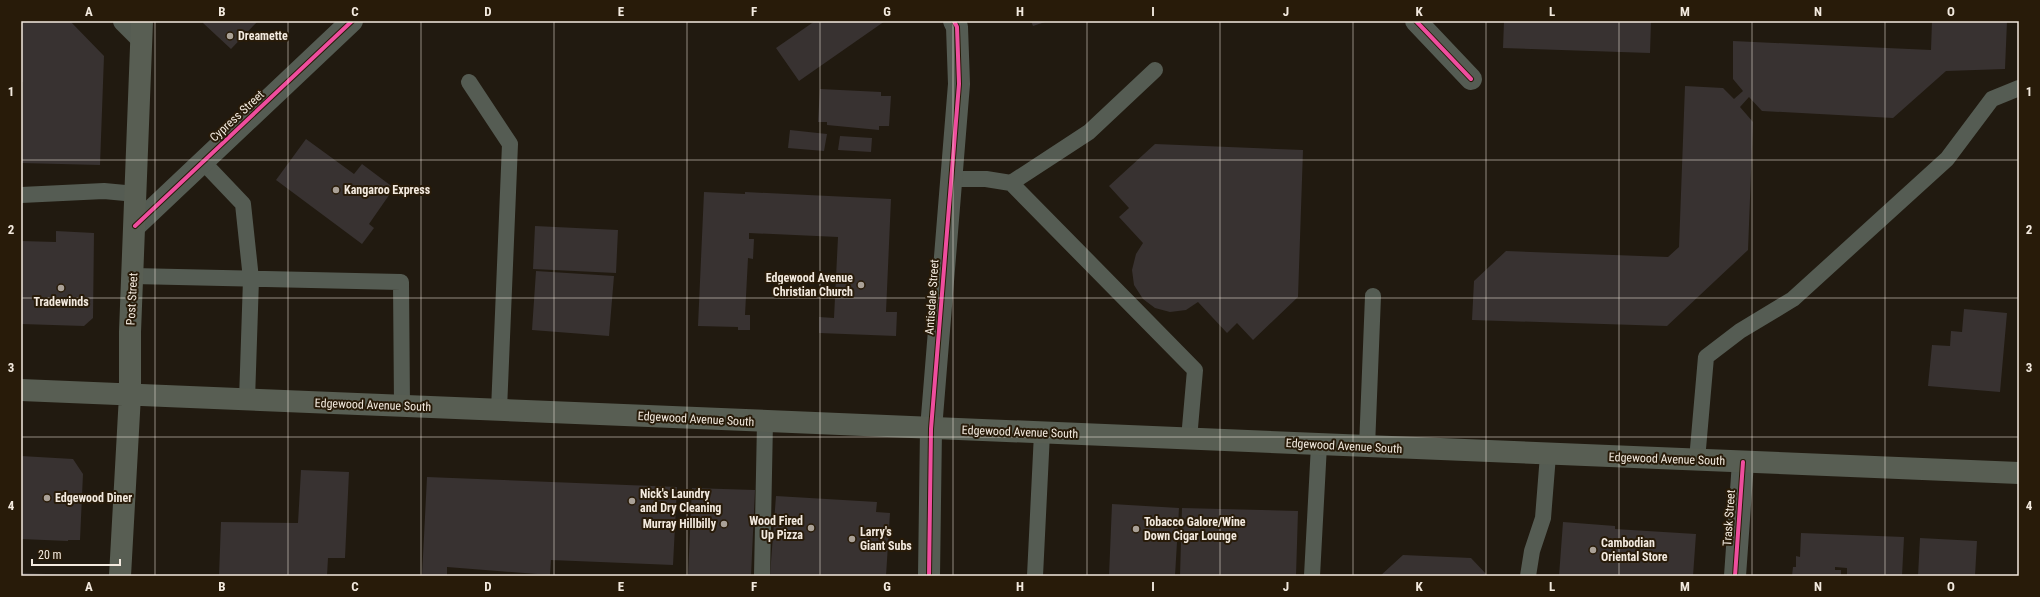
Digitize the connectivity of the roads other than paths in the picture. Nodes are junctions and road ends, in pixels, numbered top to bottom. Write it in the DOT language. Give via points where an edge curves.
graph roads {
  1 [pos="124,21"];
  2 [pos="352,21"];
  3 [pos="954,21"];
  4 [pos="1416,21"];
  5 [pos="142,30"];
  6 [pos="1155,70"];
  7 [pos="1471,79"];
  8 [pos="469,82"];
  9 [pos="2019,88"];
  10 [pos="203,162"];
  11 [pos="951,179"];
  12 [pos="1011,183"];
  13 [pos="136,194"];
  14 [pos="21,195"];
  15 [pos="135,226"];
  16 [pos="132,276"];
  17 [pos="251,279"];
  18 [pos="1373,296"];
  19 [pos="21,390"];
  20 [pos="130,395"];
  21 [pos="247,400"];
  22 [pos="402,406"];
  23 [pos="499,410"];
  24 [pos="765,422"];
  25 [pos="931,429"];
  26 [pos="1042,433"];
  27 [pos="1188,439"];
  28 [pos="1319,445"];
  29 [pos="1367,447"];
  30 [pos="1548,455"];
  31 [pos="1697,460"];
  32 [pos="1742,462"];
  33 [pos="2019,473"];
  34 [pos="120,576"];
  35 [pos="762,576"];
  36 [pos="930,576"];
  37 [pos="1035,576"];
  38 [pos="1312,576"];
  39 [pos="1528,576"];
  40 [pos="1736,576"];
  1 -- 5 [label="street"];
  2 -- 10 [label="street, Cypress Street"];
  3 -- 11 [label="street, Antisdale Street" via="957,28 959,84"];
  4 -- 7 [label="street"];
  5 -- 13 [label="main road, Post Street"];
  6 -- 12 [label="lane" via="1089,132"];
  8 -- 23 [label="lane" via="510,144"];
  9 -- 31 [label="lane" via="1992,99 1947,159 1793,299 1740,331 1706,356"];
  10 -- 15 [label="street, Cypress Street"];
  10 -- 17 [label="lane" via="243,204"];
  11 -- 12 [label="lane" via="986,179"];
  11 -- 25 [label="street, Antisdale Street"];
  12 -- 27 [label="lane" via="1195,370"];
  13 -- 14 [label="lane" via="104,191"];
  13 -- 15 [label="main road, Post Street"];
  15 -- 16 [label="main road, Post Street"];
  16 -- 17 [label="lane"];
  16 -- 20 [label="main road, Post Street"];
  17 -- 21 [label="lane"];
  17 -- 22 [label="lane" via="402,282"];
  18 -- 29 [label="lane"];
  19 -- 20 [label="main road, Edgewood Avenue South"];
  20 -- 21 [label="main road, Edgewood Avenue South"];
  20 -- 34 [label="main road, Post Street"];
  21 -- 22 [label="main road, Edgewood Avenue South"];
  22 -- 23 [label="main road, Edgewood Avenue South"];
  23 -- 24 [label="main road, Edgewood Avenue South"];
  24 -- 25 [label="main road, Edgewood Avenue South"];
  24 -- 35 [label="lane"];
  25 -- 26 [label="main road, Edgewood Avenue South"];
  25 -- 36 [label="street, Antisdale Street"];
  26 -- 27 [label="main road, Edgewood Avenue South"];
  26 -- 37 [label="lane"];
  27 -- 28 [label="main road, Edgewood Avenue South"];
  28 -- 29 [label="main road, Edgewood Avenue South"];
  28 -- 38 [label="lane"];
  29 -- 30 [label="main road, Edgewood Avenue South"];
  30 -- 31 [label="main road, Edgewood Avenue South"];
  30 -- 39 [label="lane" via="1543,518 1532,551"];
  31 -- 32 [label="main road, Edgewood Avenue South"];
  32 -- 33 [label="main road, Edgewood Avenue South"];
  32 -- 40 [label="street, Trask Street"];
}
